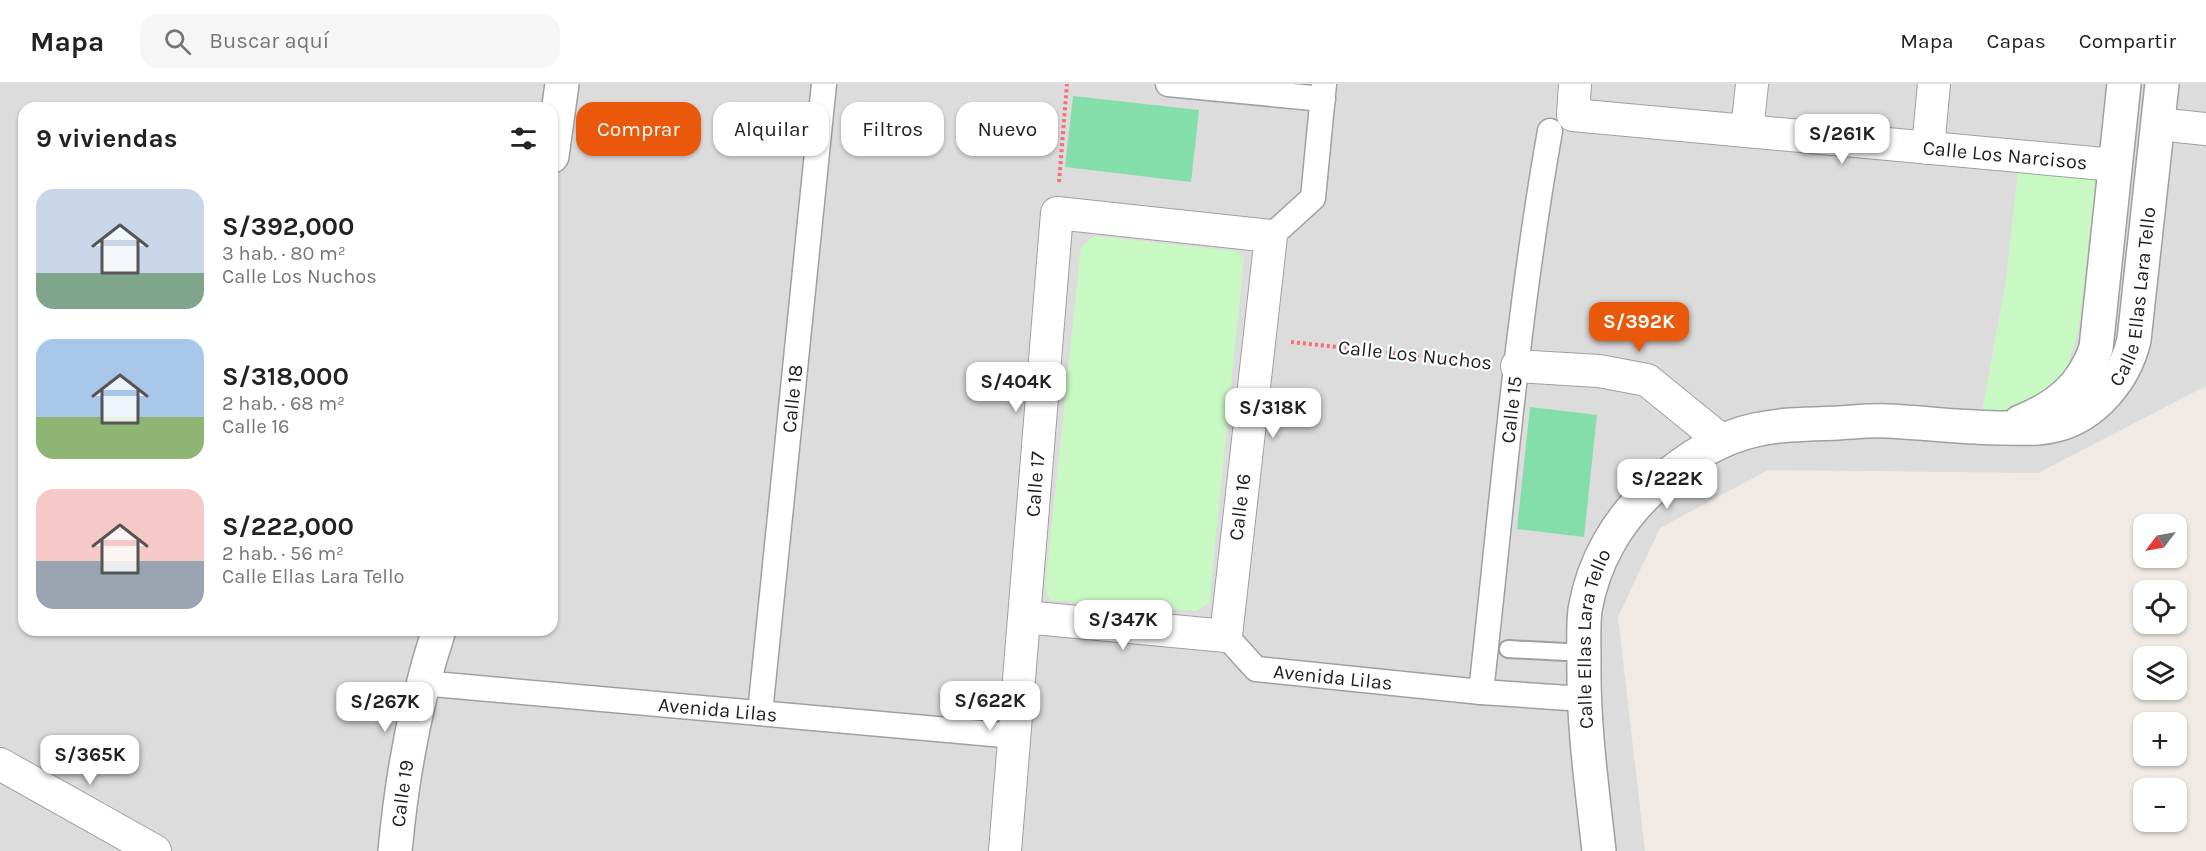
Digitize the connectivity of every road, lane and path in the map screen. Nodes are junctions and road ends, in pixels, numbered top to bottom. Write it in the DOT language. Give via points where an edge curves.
graph roads {
  1 [pos="562,84"];
  2 [pos="824,84"];
  3 [pos="1067,84"];
  4 [pos="1168,84"];
  5 [pos="1575,84"];
  6 [pos="1752,84"];
  7 [pos="1934,84"];
  8 [pos="2124,84"];
  9 [pos="2162,84"];
  10 [pos="1323,91"];
  11 [pos="558,113"];
  12 [pos="1562,123"];
  13 [pos="2158,124"];
  14 [pos="2206,129"];
  15 [pos="1747,131"];
  16 [pos="1928,148"];
  17 [pos="2115,165"];
  18 [pos="1057,213"];
  19 [pos="1271,236"];
  20 [pos="1260,338"];
  21 [pos="1517,366"];
  22 [pos="2005,428"];
  23 [pos="1722,441"];
  24 [pos="1024,617"];
  25 [pos="437,636"];
  26 [pos="1226,636"];
  27 [pos="1508,650"];
  28 [pos="1584,653"];
  29 [pos="422,683"];
  30 [pos="1481,692"];
  31 [pos="1584,699"];
  32 [pos="760,713"];
  33 [pos="1014,736"];
  34 [pos="0,764"];
  35 [pos="155,851"];
  36 [pos="395,851"];
  37 [pos="1005,851"];
  38 [pos="1599,851"];
  1 -- 11 [label="street"];
  2 -- 32 [label="street, Calle 18"];
  3 -- 18 [label="path"];
  4 -- 10 [label="street"];
  5 -- 12 [label="street, Calle 15"];
  6 -- 15 [label="street"];
  7 -- 16 [label="street"];
  8 -- 17 [label="street, Calle Ellas Lara Tello"];
  9 -- 13 [label="street, Calle Ellas Lara Tello"];
  10 -- 19 [label="street" via="1313,198"];
  12 -- 15 [label="street, Calle Los Narcisos"];
  12 -- 21 [label="street, Calle 15" via="1539,192"];
  13 -- 14 [label="street"];
  13 -- 22 [label="street, Calle Ellas Lara Tello" via="2134,340 2119,378 2100,400 2071,420 2035,429"];
  15 -- 16 [label="street, Calle Los Narcisos"];
  16 -- 17 [label="street, Calle Los Narcisos"];
  17 -- 22 [label="street, Calle Ellas Lara Tello" via="2097,339 2090,368 2079,384 2052,406"];
  18 -- 19 [label="street"];
  18 -- 24 [label="street, Calle 17"];
  19 -- 20 [label="street, Calle 16"];
  20 -- 21 [label="path, Calle Los Nuchos"];
  20 -- 26 [label="street, Calle 16"];
  21 -- 23 [label="street, Calle Los Nuchos" via="1599,371 1647,380"];
  21 -- 30 [label="street, Calle 15"];
  22 -- 23 [label="street, Calle Ellas Lara Tello" via="1886,421 1815,424 1754,430"];
  23 -- 28 [label="street, Calle Ellas Lara Tello" via="1662,479 1621,522 1593,577 1585,611"];
  24 -- 26 [label="street"];
  24 -- 33 [label="street, Calle 17"];
  25 -- 29 [label="street, Calle 19"];
  26 -- 30 [label="street, Avenida Lilas" via="1256,669"];
  27 -- 28 [label="lane"];
  28 -- 31 [label="street, Calle Ellas Lara Tello"];
  29 -- 32 [label="street, Avenida Lilas"];
  29 -- 36 [label="street, Calle 19" via="406,756"];
  30 -- 31 [label="street, Avenida Lilas"];
  31 -- 38 [label="street, Calle Ellas Lara Tello"];
  32 -- 33 [label="street, Avenida Lilas"];
  33 -- 37 [label="street, Calle 17"];
  34 -- 35 [label="street"];
}
